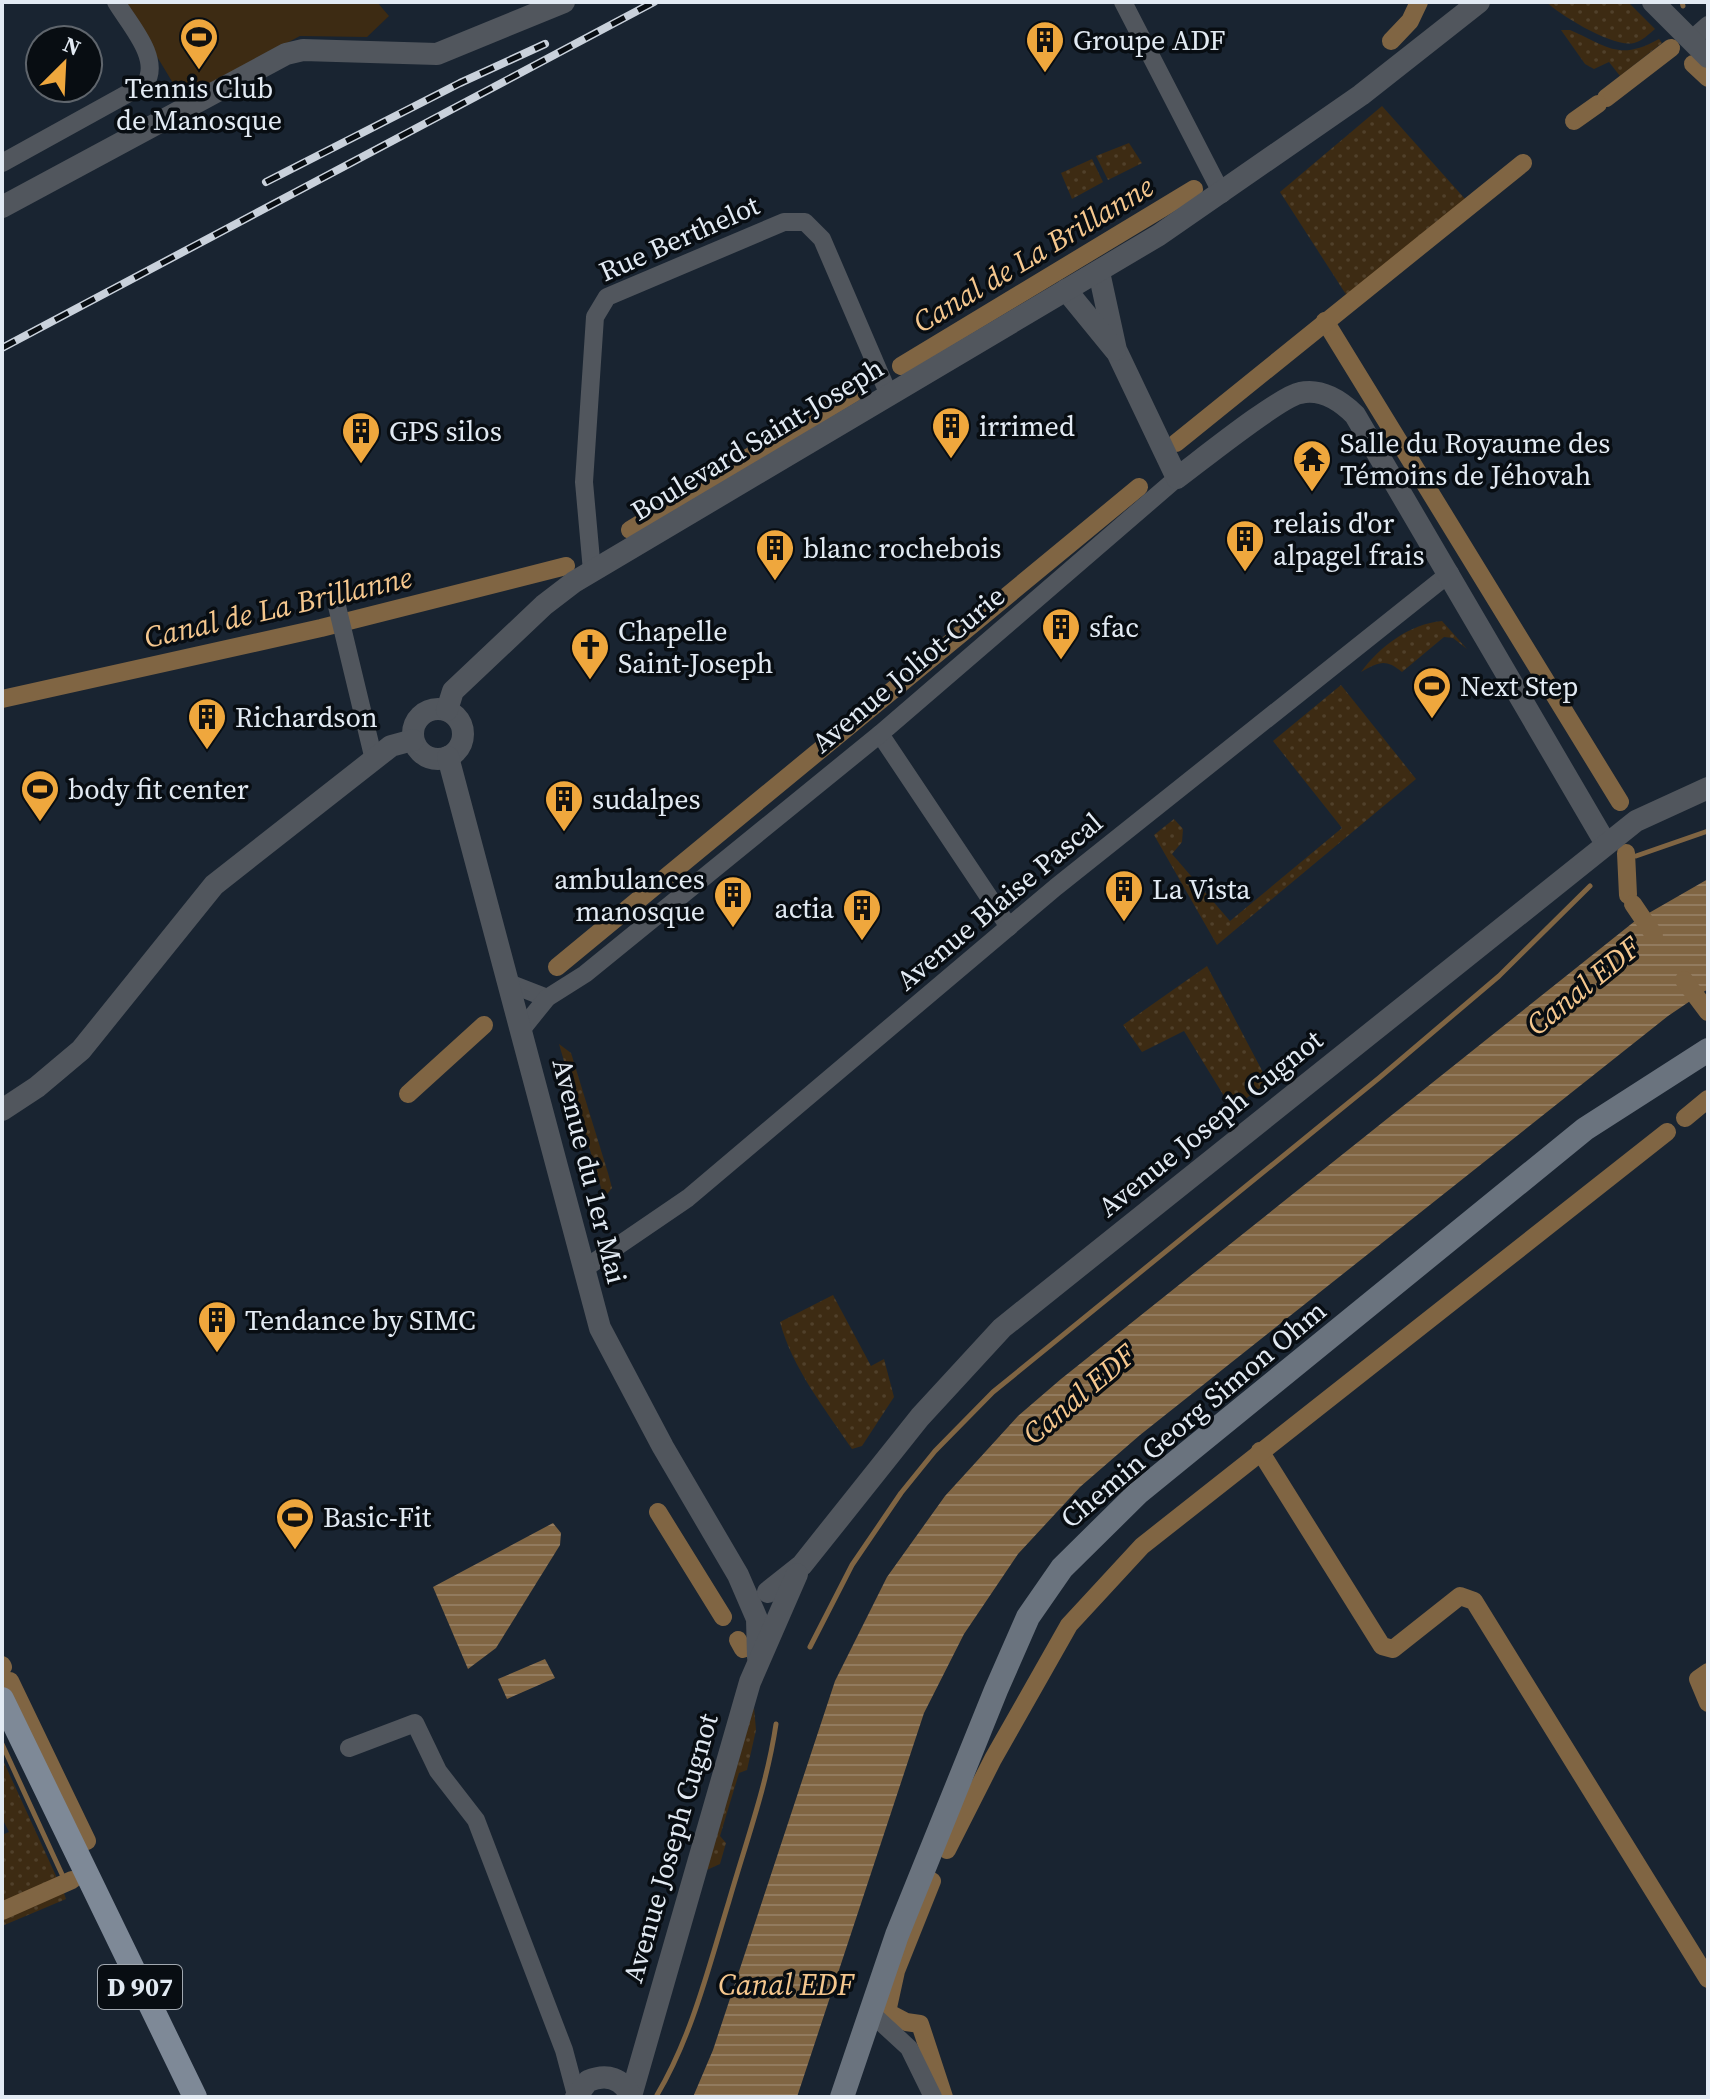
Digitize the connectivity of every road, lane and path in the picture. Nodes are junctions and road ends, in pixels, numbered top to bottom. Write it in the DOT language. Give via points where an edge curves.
graph roads {
  1 [pos="116,2"];
  2 [pos="564,2"];
  3 [pos="1123,2"];
  4 [pos="1479,2"];
  5 [pos="1653,2"];
  6 [pos="537,7"];
  7 [pos="1702,31"];
  8 [pos="1708,57"];
  9 [pos="2,163"];
  10 [pos="1222,194"];
  11 [pos="2,207"];
  12 [pos="1099,272"];
  13 [pos="1066,290"];
  14 [pos="1116,350"];
  15 [pos="889,395"];
  16 [pos="1177,478"];
  17 [pos="592,571"];
  18 [pos="1450,573"];
  19 [pos="339,615"];
  20 [pos="447,710"];
  21 [pos="880,734"];
  22 [pos="413,740"];
  23 [pos="448,757"];
  24 [pos="374,760"];
  25 [pos="1708,788"];
  26 [pos="1606,844"];
  27 [pos="1009,927"];
  28 [pos="511,984"];
  29 [pos="547,998"];
  30 [pos="522,1029"];
  31 [pos="1708,1050"];
  32 [pos="2,1110"];
  33 [pos="584,1269"];
  34 [pos="766,1605"];
  35 [pos="2,1699"];
  36 [pos="349,1748"];
  37 [pos="870,2012"];
  38 [pos="566,2056"];
  39 [pos="642,2056"];
  40 [pos="606,2078"];
  41 [pos="576,2096"];
  42 [pos="195,2097"];
  43 [pos="631,2097"];
  44 [pos="842,2097"];
  45 [pos="933,2097"];
  1 -- 9 [label="street" via="150,59 152,70 145,84"];
  2 -- 6 [label="street"];
  3 -- 10 [label="street"];
  4 -- 10 [label="street, Boulevard Saint-Joseph"];
  5 -- 7 [label="street"];
  6 -- 11 [label="street" via="437,54 286,54"];
  7 -- 8 [label="street"];
  10 -- 12 [label="street, Boulevard Saint-Joseph"];
  12 -- 13 [label="street, Boulevard Saint-Joseph"];
  12 -- 14 [label="street"];
  13 -- 14 [label="street"];
  13 -- 15 [label="street, Boulevard Saint-Joseph"];
  14 -- 16 [label="street"];
  15 -- 17 [label="street, Boulevard Saint-Joseph"];
  15 -- 17 [label="street, Rue Berthelot" via="822,239 805,222 784,222 607,297 595,317 585,467"];
  16 -- 18 [label="street, Avenue Joliot-Curie" via="1284,399 1309,392 1335,399 1355,415"];
  16 -- 21 [label="street, Avenue Joliot-Curie"];
  17 -- 20 [label="street, Boulevard Saint-Joseph" via="502,644 453,691"];
  18 -- 26 [label="street"];
  18 -- 27 [label="street, Avenue Blaise Pascal"];
  19 -- 24 [label="street"];
  20 -- 22 [label="street" via="421,715 413,726"];
  20 -- 23 [label="street" via="463,733 459,747"];
  21 -- 27 [label="street"];
  21 -- 29 [label="street, Avenue Joliot-Curie" via="585,974"];
  22 -- 23 [label="street" via="427,757"];
  22 -- 24 [label="street" via="395,744"];
  23 -- 28 [label="street, Avenue du 1er Mai"];
  24 -- 32 [label="street" via="214,885 81,1050"];
  25 -- 26 [label="street, Avenue Joseph Cugnot" via="1640,818"];
  26 -- 34 [label="street, Avenue Joseph Cugnot" via="1002,1328 920,1417"];
  27 -- 33 [label="street, Avenue Blaise Pascal" via="688,1198"];
  28 -- 29 [label="street"];
  28 -- 30 [label="street, Avenue du 1er Mai"];
  29 -- 30 [label="street, Avenue Joliot-Curie"];
  30 -- 33 [label="street, Avenue du 1er Mai"];
  31 -- 37 [label="main road, Chemin Georg Simon Ohm" via="1578,1134 1138,1493 1074,1553 1039,1599 1015,1645"];
  33 -- 34 [label="street, Avenue du 1er Mai" via="600,1328 621,1373 738,1575"];
  34 -- 39 [label="street, Avenue Joseph Cugnot" via="758,1657"];
  35 -- 42 [label="main road, D 907"];
  36 -- 38 [label="street" via="413,1722 438,1771 476,1820"];
  37 -- 44 [label="main road, Chemin Georg Simon Ohm"];
  37 -- 45 [label="street" via="909,2048"];
  38 -- 40 [label="street"];
  38 -- 41 [label="street"];
  39 -- 40 [label="street"];
  39 -- 43 [label="street, Avenue Joseph Cugnot"];
  40 -- 41 [label="street" via="588,2081"];
  40 -- 43 [label="street"];
}
